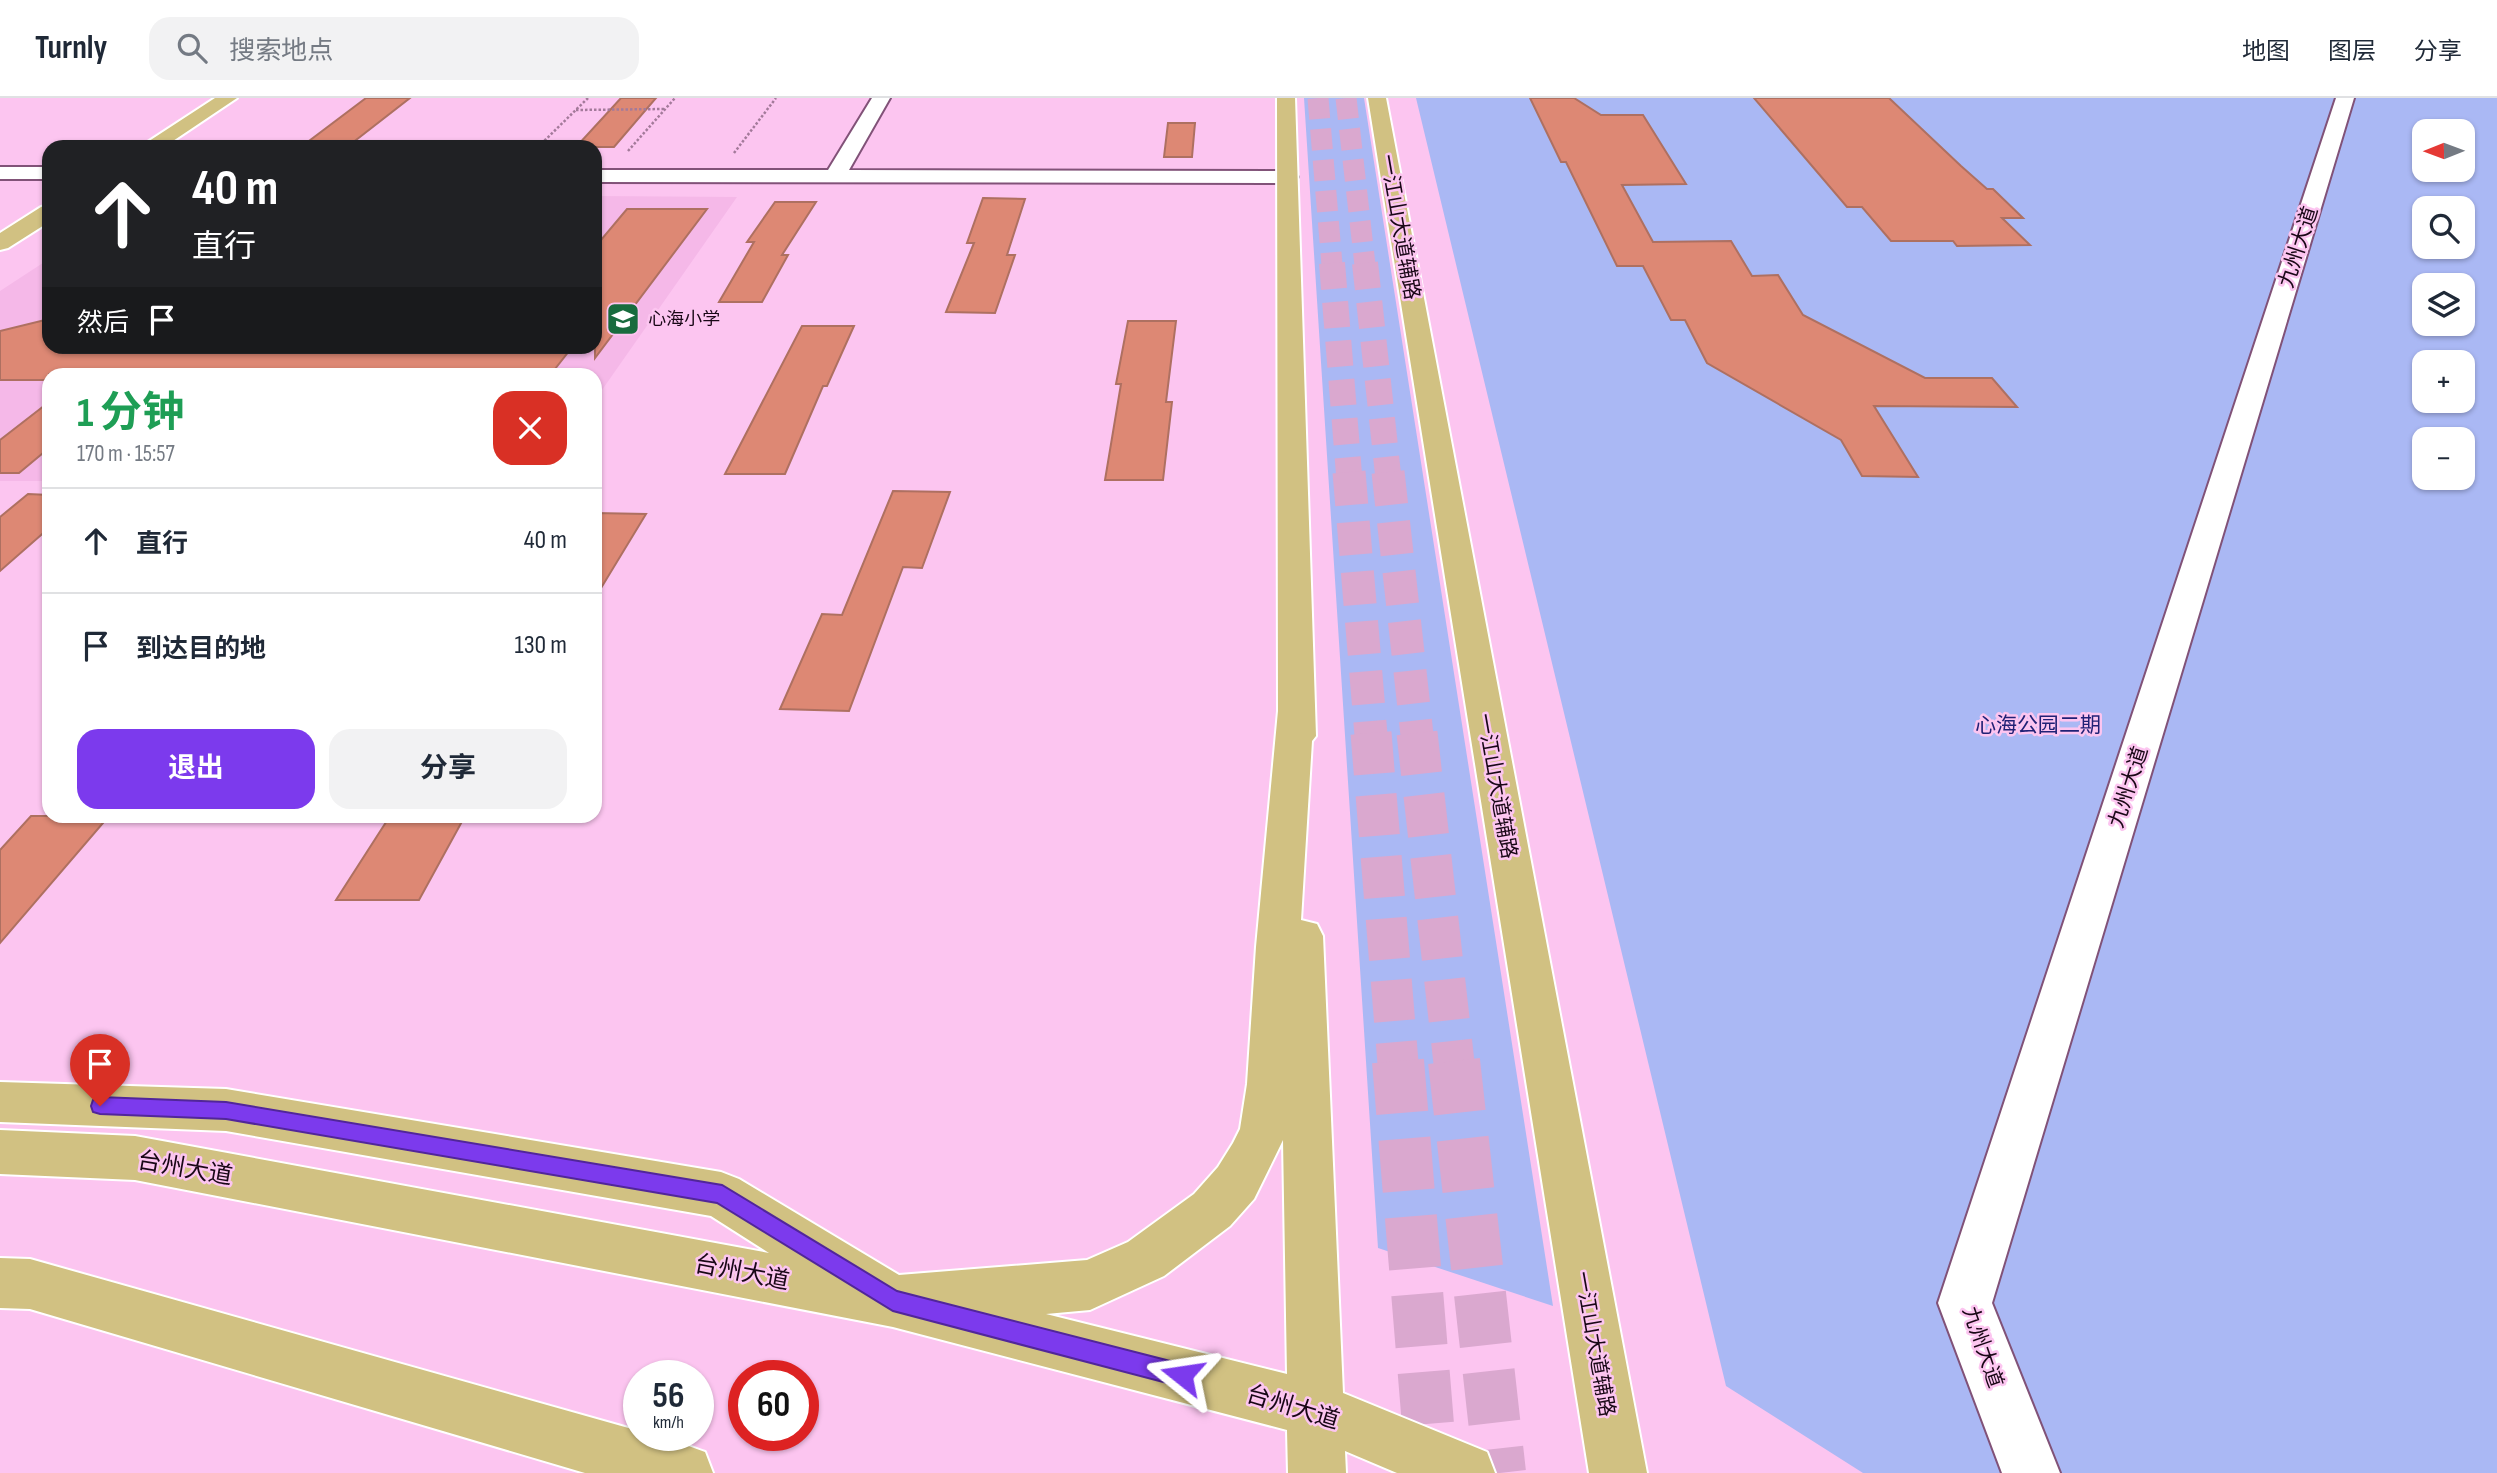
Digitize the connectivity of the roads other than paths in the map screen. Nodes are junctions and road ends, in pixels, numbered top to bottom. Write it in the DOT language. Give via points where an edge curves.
graph roads {
  1 [pos="204,98"];
  2 [pos="228,98"];
  3 [pos="881,98"];
  4 [pos="1286,98"];
  5 [pos="1377,98"];
  6 [pos="2345,98"];
  7 [pos="138,140"];
  8 [pos="161,140"];
  9 [pos="0,173"];
  10 [pos="42,173"];
  11 [pos="602,177"];
  12 [pos="834,177"];
  13 [pos="1287,177"];
  14 [pos="42,201"];
  15 [pos="42,216"];
  16 [pos="0,227"];
  17 [pos="0,243"];
  18 [pos="1296,712"];
  19 [pos="0,1102"];
  20 [pos="0,1152"];
  21 [pos="0,1283"];
  22 [pos="893,1301"];
  23 [pos="1314,1409"];
  24 [pos="684,1473"];
  25 [pos="1317,1473"];
  26 [pos="1466,1473"];
  27 [pos="1618,1473"];
  28 [pos="2031,1473"];
  1 -- 7 [label="main road"];
  2 -- 8 [label="main road"];
  3 -- 12 [label="street"];
  4 -- 13 [label="main road"];
  5 -- 27 [label="main road, 一江山大道辅路"];
  6 -- 28 [label="street, 九州大道" via="1965,1303"];
  9 -- 10 [label="street"];
  11 -- 12 [label="street"];
  12 -- 13 [label="street"];
  13 -- 18 [label="main road"];
  14 -- 16 [label="main road"];
  15 -- 17 [label="main road"];
  18 -- 22 [label="main road" via="1271,1084 1264,1129 1236,1184 1212,1210 1146,1259 1090,1285"];
  18 -- 23 [label="main road"];
  19 -- 22 [label="main road" via="226,1110 722,1195"];
  20 -- 22 [label="main road, 台州大道" via="135,1158"];
  21 -- 24 [label="main road" via="30,1284"];
  22 -- 23 [label="main road, 台州大道"];
  23 -- 25 [label="main road"];
  23 -- 26 [label="main road, 台州大道"];
}
